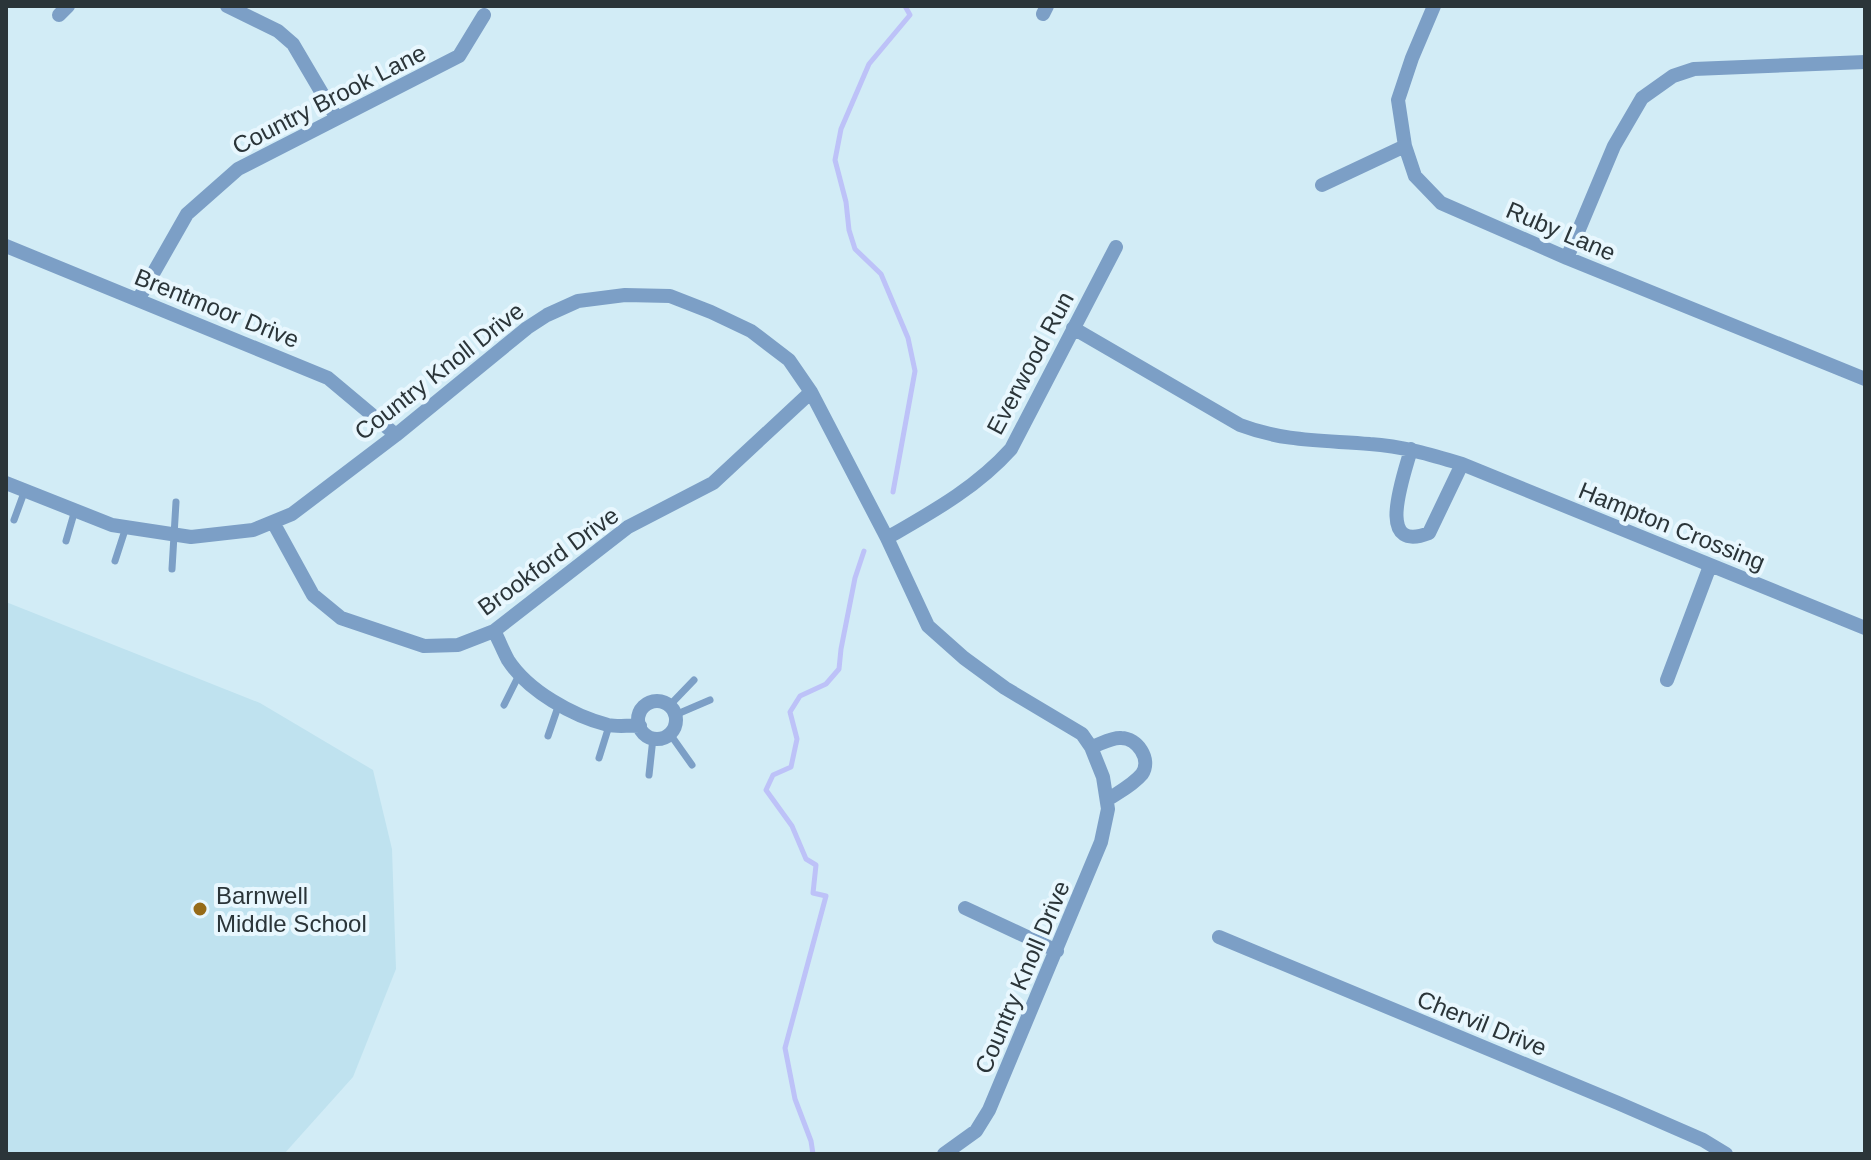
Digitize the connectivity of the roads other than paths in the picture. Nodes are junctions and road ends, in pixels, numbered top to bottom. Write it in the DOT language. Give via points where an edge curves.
graph roads {
  1 [pos="227,6"];
  2 [pos="1434,6"];
  3 [pos="484,15"];
  4 [pos="1865,62"];
  5 [pos="336,117"];
  6 [pos="1405,146"];
  7 [pos="1322,185"];
  8 [pos="6,246"];
  9 [pos="1116,247"];
  10 [pos="1567,258"];
  11 [pos="138,300"];
  12 [pos="1073,328"];
  13 [pos="1864,377"];
  14 [pos="811,392"];
  15 [pos="396,435"];
  16 [pos="1411,449"];
  17 [pos="1462,464"];
  18 [pos="6,483"];
  19 [pos="25,490"];
  20 [pos="176,502"];
  21 [pos="75,510"];
  22 [pos="14,520"];
  23 [pos="274,524"];
  24 [pos="126,527"];
  25 [pos="172,534"];
  26 [pos="887,538"];
  27 [pos="66,541"];
  28 [pos="115,561"];
  29 [pos="1710,566"];
  30 [pos="172,569"];
  31 [pos="1865,628"];
  32 [pos="494,631"];
  33 [pos="520,673"];
  34 [pos="694,680"];
  35 [pos="1667,680"];
  36 [pos="710,700"];
  37 [pos="559,704"];
  38 [pos="504,705"];
  39 [pos="672,710"];
  40 [pos="609,725"];
  41 [pos="640,726"];
  42 [pos="670,734"];
  43 [pos="548,736"];
  44 [pos="653,738"];
  45 [pos="1091,747"];
  46 [pos="599,758"];
  47 [pos="692,765"];
  48 [pos="649,775"];
  49 [pos="1107,800"];
  50 [pos="965,908"];
  51 [pos="1219,937"];
  52 [pos="1057,951"];
  53 [pos="944,1154"];
  54 [pos="1726,1154"];
  1 -- 5 [label="street" via="293,44"];
  2 -- 6 [label="street, Ruby Lane" via="1398,100"];
  3 -- 5 [label="street, Country Brook Lane" via="459,56"];
  4 -- 10 [label="street" via="1694,69 1653,89 1614,146"];
  5 -- 11 [label="street, Country Brook Lane" via="238,169 187,214"];
  6 -- 7 [label="street"];
  6 -- 10 [label="street, Ruby Lane" via="1415,176 1441,203"];
  8 -- 11 [label="street, Brentmoor Drive"];
  9 -- 12 [label="street, Everwood Run"];
  10 -- 13 [label="street, Ruby Lane"];
  11 -- 15 [label="street, Brentmoor Drive" via="328,378"];
  12 -- 16 [label="street, Hampton Crossing" via="1218,413 1265,434"];
  12 -- 26 [label="street, Everwood Run" via="1011,449 949,503"];
  14 -- 15 [label="street, Country Knoll Drive" via="789,360 731,320 670,296 625,295 578,301 547,315"];
  14 -- 26 [label="street, Country Knoll Drive"];
  14 -- 32 [label="street, Brookford Drive" via="713,483 628,527"];
  15 -- 23 [label="street, Country Knoll Drive"];
  16 -- 17 [label="street, Hampton Crossing"];
  16 -- 17 [label="street" via="1396,514 1404,535 1417,538 1429,533"];
  17 -- 29 [label="street, Hampton Crossing"];
  18 -- 19 [label="street, Country Knoll Drive"];
  19 -- 21 [label="street, Country Knoll Drive"];
  19 -- 22 [label="lane"];
  20 -- 25 [label="lane"];
  21 -- 24 [label="street, Country Knoll Drive"];
  21 -- 27 [label="lane"];
  23 -- 25 [label="street, Country Knoll Drive" via="207,536"];
  23 -- 32 [label="street, Brookford Drive" via="313,595 350,622 424,646 458,645"];
  24 -- 25 [label="street, Country Knoll Drive"];
  24 -- 28 [label="lane"];
  25 -- 30 [label="lane"];
  26 -- 45 [label="street, Country Knoll Drive" via="928,626 1005,688 1082,734"];
  29 -- 31 [label="street, Hampton Crossing"];
  29 -- 35 [label="street"];
  32 -- 33 [label="street"];
  33 -- 37 [label="street"];
  33 -- 38 [label="lane"];
  34 -- 39 [label="lane"];
  36 -- 39 [label="lane"];
  37 -- 40 [label="street"];
  37 -- 43 [label="lane"];
  39 -- 41 [label="street" via="661,702 649,703 641,711"];
  39 -- 42 [label="street" via="676,724"];
  40 -- 41 [label="street"];
  40 -- 46 [label="lane"];
  41 -- 44 [label="street"];
  42 -- 44 [label="street"];
  42 -- 47 [label="lane"];
  44 -- 48 [label="lane"];
  45 -- 49 [label="street, Country Knoll Drive"];
  45 -- 49 [label="street" via="1121,738 1136,743 1144,756 1142,773"];
  49 -- 52 [label="street, Country Knoll Drive" via="1101,842"];
  50 -- 52 [label="street"];
  51 -- 54 [label="street, Chervil Drive" via="1618,1103"];
  52 -- 53 [label="street, Country Knoll Drive" via="989,1110 976,1131"];
}
